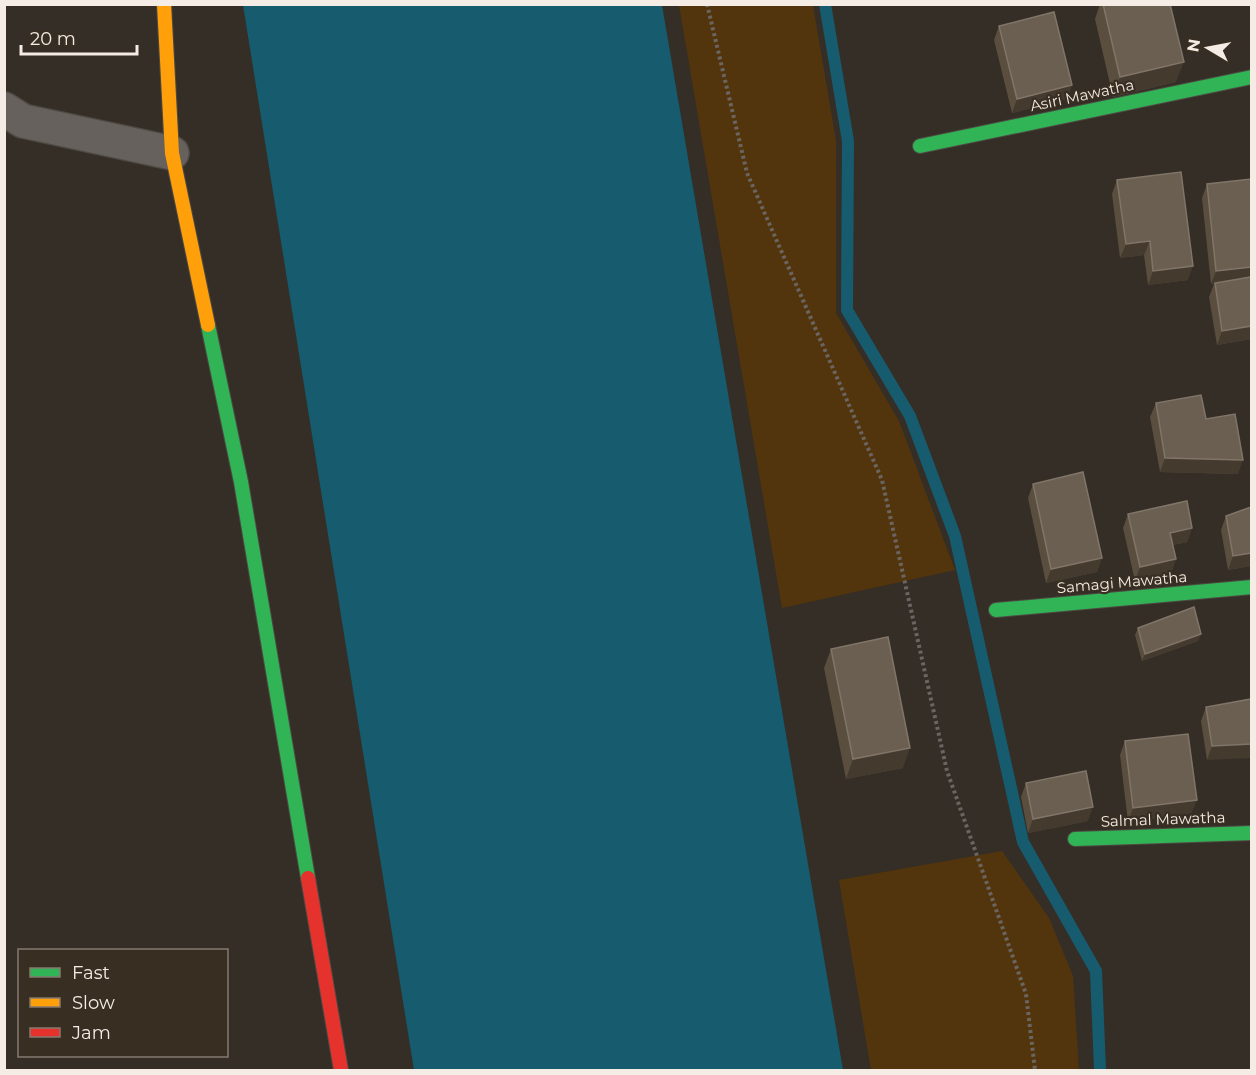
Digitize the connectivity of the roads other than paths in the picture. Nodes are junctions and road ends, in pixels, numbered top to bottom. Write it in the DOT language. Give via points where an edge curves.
graph roads {
  1 [pos="164,4"];
  2 [pos="1251,77"];
  3 [pos="4,109"];
  4 [pos="920,146"];
  5 [pos="172,153"];
  6 [pos="1251,587"];
  7 [pos="996,610"];
  8 [pos="1251,833"];
  9 [pos="1075,838"];
  10 [pos="341,1071"];
  1 -- 5 [label="street"];
  2 -- 4 [label="street, Asiri Mawatha"];
  3 -- 5 [label="street" via="23,121"];
  5 -- 10 [label="street" via="241,482"];
  6 -- 7 [label="street, Samagi Mawatha"];
  8 -- 9 [label="street, Salmal Mawatha"];
}
